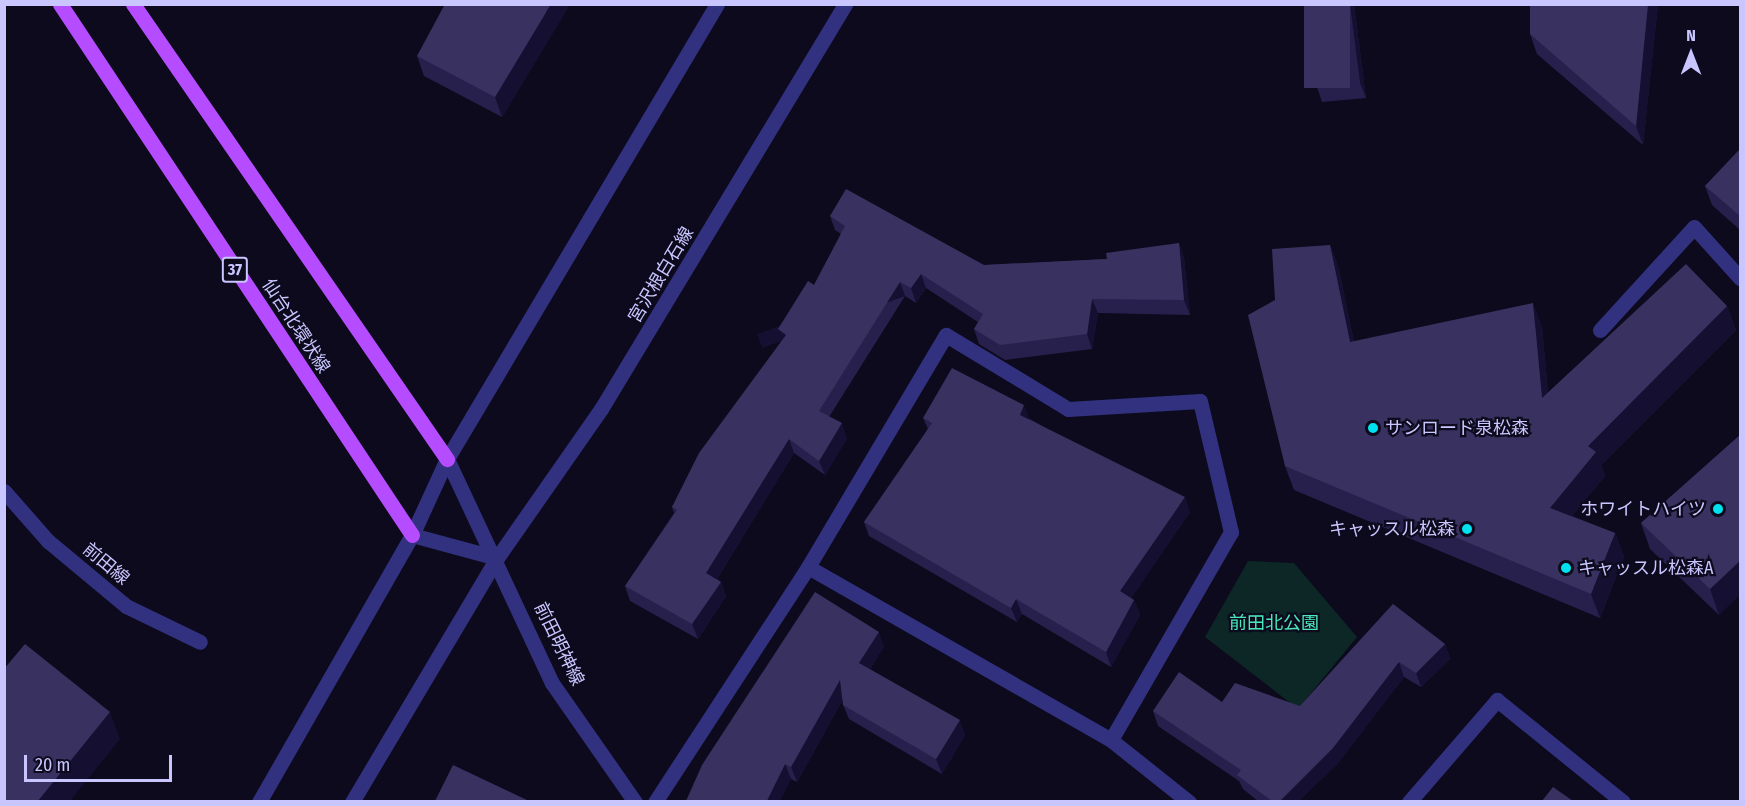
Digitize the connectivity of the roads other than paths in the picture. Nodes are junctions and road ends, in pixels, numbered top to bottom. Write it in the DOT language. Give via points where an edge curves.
graph roads {
  1 [pos="60,4"];
  2 [pos="134,4"];
  3 [pos="717,4"];
  4 [pos="845,4"];
  5 [pos="1740,278"];
  6 [pos="1600,330"];
  7 [pos="447,459"];
  8 [pos="4,491"];
  9 [pos="412,535"];
  10 [pos="497,558"];
  11 [pos="808,567"];
  12 [pos="200,642"];
  13 [pos="1111,740"];
  14 [pos="259,801"];
  15 [pos="352,801"];
  16 [pos="635,801"];
  17 [pos="655,801"];
  18 [pos="1189,801"];
  19 [pos="1408,801"];
  20 [pos="1623,801"];
  1 -- 9 [label="main road, 仙台北環状線 / 37"];
  2 -- 7 [label="main road"];
  3 -- 7 [label="street"];
  4 -- 10 [label="street, 宮沢根白石線" via="601,409"];
  5 -- 6 [label="street" via="1694,227"];
  7 -- 9 [label="street"];
  7 -- 10 [label="street, 前田明神線"];
  8 -- 12 [label="street, 前田線" via="48,541 126,606"];
  9 -- 10 [label="street"];
  9 -- 14 [label="street"];
  10 -- 15 [label="street, 宮沢根白石線"];
  10 -- 16 [label="street, 前田明神線" via="552,683"];
  11 -- 13 [label="street"];
  11 -- 13 [label="street" via="946,335 1068,409 1200,401 1231,532"];
  11 -- 17 [label="street"];
  13 -- 18 [label="street"];
  19 -- 20 [label="street" via="1497,700"];
}
